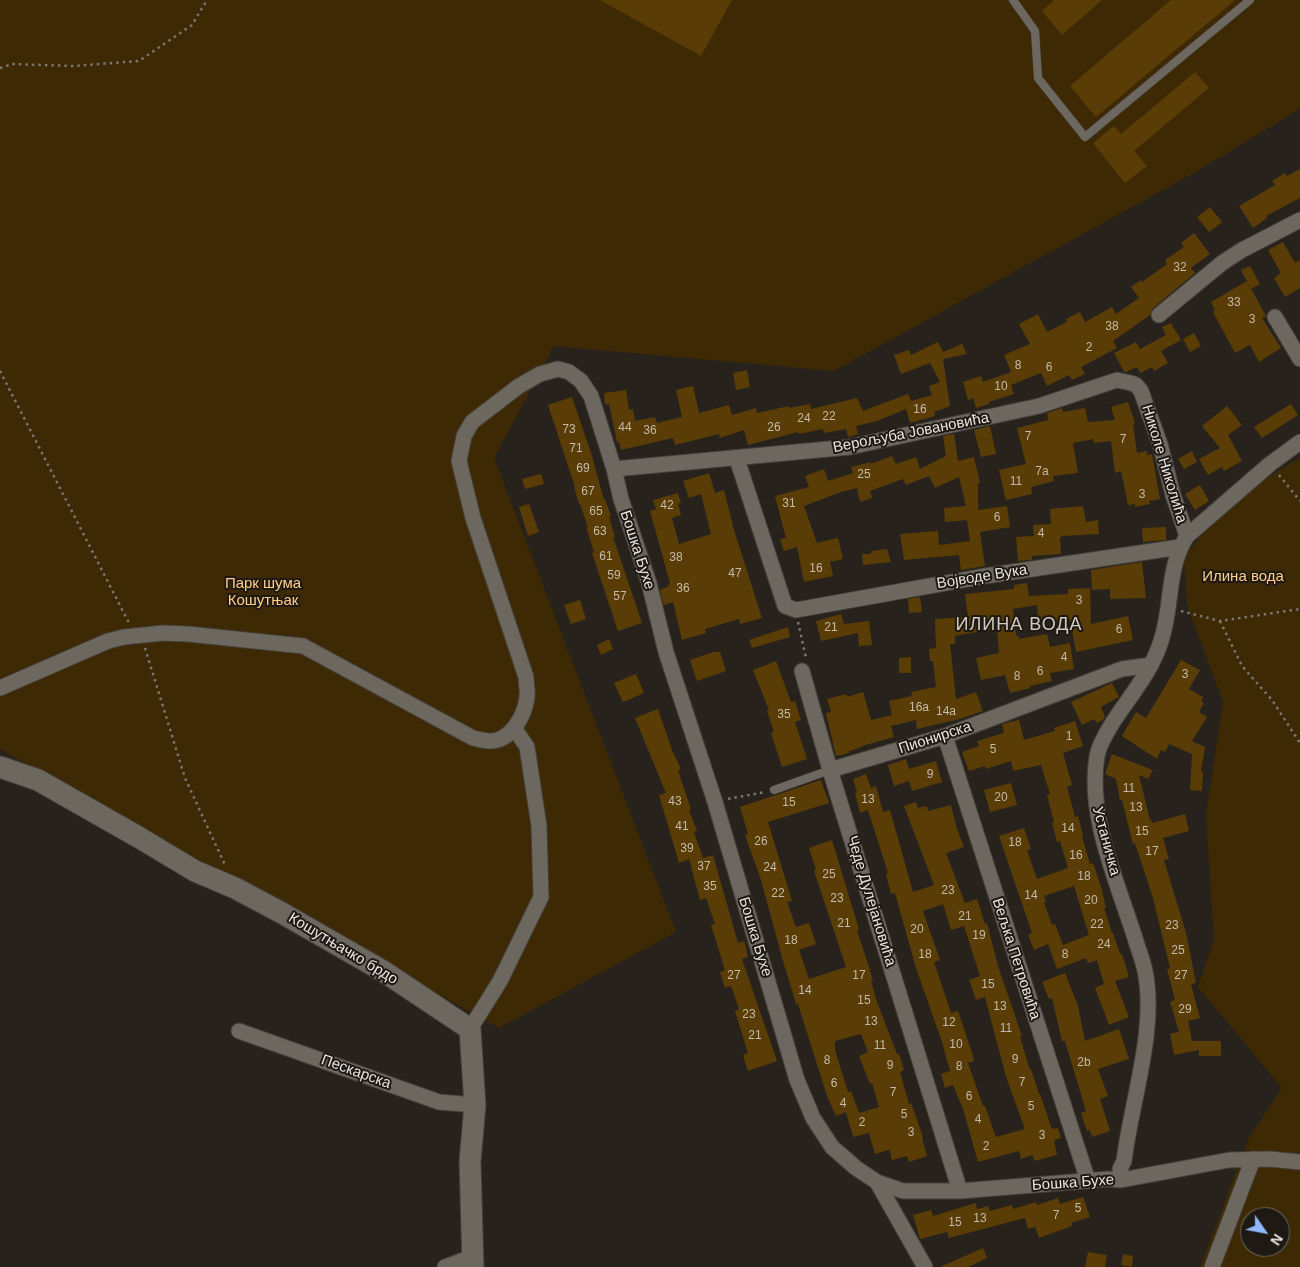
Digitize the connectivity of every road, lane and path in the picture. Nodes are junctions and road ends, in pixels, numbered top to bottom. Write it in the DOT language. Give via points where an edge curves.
graph roads {
  1 [pos="207,0"];
  2 [pos="1013,0"];
  3 [pos="1250,0"];
  4 [pos="0,68"];
  5 [pos="1300,220"];
  6 [pos="1159,315"];
  7 [pos="1275,316"];
  8 [pos="1300,359"];
  9 [pos="1141,391"];
  10 [pos="1300,442"];
  11 [pos="737,459"];
  12 [pos="1270,464"];
  13 [pos="614,469"];
  14 [pos="1300,501"];
  15 [pos="1183,542"];
  16 [pos="790,608"];
  17 [pos="1168,608"];
  18 [pos="1300,609"];
  19 [pos="1220,621"];
  20 [pos="1151,665"];
  21 [pos="802,671"];
  22 [pos="0,688"];
  23 [pos="514,728"];
  24 [pos="945,736"];
  25 [pos="1300,742"];
  26 [pos="0,767"];
  27 [pos="830,770"];
  28 [pos="774,790"];
  29 [pos="715,802"];
  30 [pos="470,1029"];
  31 [pos="239,1031"];
  32 [pos="475,1105"];
  33 [pos="1252,1159"];
  34 [pos="1124,1161"];
  35 [pos="1300,1162"];
  36 [pos="1121,1180"];
  37 [pos="1088,1181"];
  38 [pos="877,1182"];
  39 [pos="960,1191"];
  40 [pos="472,1262"];
  41 [pos="445,1267"];
  42 [pos="925,1267"];
  43 [pos="1212,1267"];
  1 -- 4 [label="path" via="192,26 139,61 74,66 12,64"];
  2 -- 3 [label="lane" via="1035,32 1038,78 1085,136"];
  5 -- 6 [label="street" via="1222,263"];
  7 -- 8 [label="street"];
  9 -- 11 [label="street, Верољуба Јовановића" via="1131,382 1109,382 1039,406 881,442"];
  9 -- 15 [label="street, Николе Николића" via="1160,444"];
  10 -- 12 [label="street"];
  11 -- 13 [label="street, Верољуба Јовановића"];
  11 -- 16 [label="street"];
  12 -- 14 [label="path"];
  12 -- 15 [label="street"];
  13 -- 23 [label="street, Бошка Бухе" via="591,396 581,380 558,369 540,374 519,386 472,422 464,436 459,461 473,518 526,677 528,696 524,714"];
  13 -- 29 [label="street, Бошка Бухе" via="620,498 649,583 666,652"];
  15 -- 16 [label="street, Војводе Вука"];
  15 -- 17 [label="street, Устаничка" via="1170,579"];
  16 -- 21 [label="path" via="807,661"];
  17 -- 19 [label="path"];
  17 -- 20 [label="street, Устаничка" via="1161,642"];
  18 -- 19 [label="path"];
  19 -- 25 [label="path" via="1242,666 1272,700"];
  20 -- 24 [label="street, Пионирска" via="1122,669"];
  20 -- 34 [label="street, Устаничка" via="1102,741 1097,754 1094,790 1098,823 1145,971 1148,1010 1145,1044"];
  21 -- 27 [label="street, Чеде Дулејановића"];
  22 -- 23 [label="street" via="108,642 141,635 188,634 303,646 473,738 490,741 503,738"];
  23 -- 30 [label="street" via="527,747 539,826 541,897 500,981"];
  24 -- 27 [label="street, Пионирска"];
  24 -- 37 [label="street, Вељка Петровића"];
  26 -- 30 [label="street, Кошутњачко брдо" via="38,780 195,871 282,912 383,971"];
  27 -- 28 [label="lane, Пионирска"];
  27 -- 39 [label="street, Чеде Дулејановића"];
  28 -- 29 [label="path"];
  29 -- 38 [label="street, Бошка Бухе" via="797,1080 813,1118 832,1148"];
  30 -- 32 [label="street"];
  31 -- 32 [label="street, Пескарска" via="439,1102"];
  32 -- 40 [label="street" via="470,1161"];
  33 -- 35 [label="street"];
  33 -- 36 [label="street" via="1229,1160"];
  33 -- 43 [label="street"];
  34 -- 36 [label="street, Бошка Бухе" via="1120,1169"];
  36 -- 37 [label="street, Бошка Бухе"];
  37 -- 39 [label="street, Бошка Бухе"];
  38 -- 39 [label="street, Бошка Бухе" via="903,1191"];
  38 -- 42 [label="street"];
  40 -- 41 [label="street"];
}
